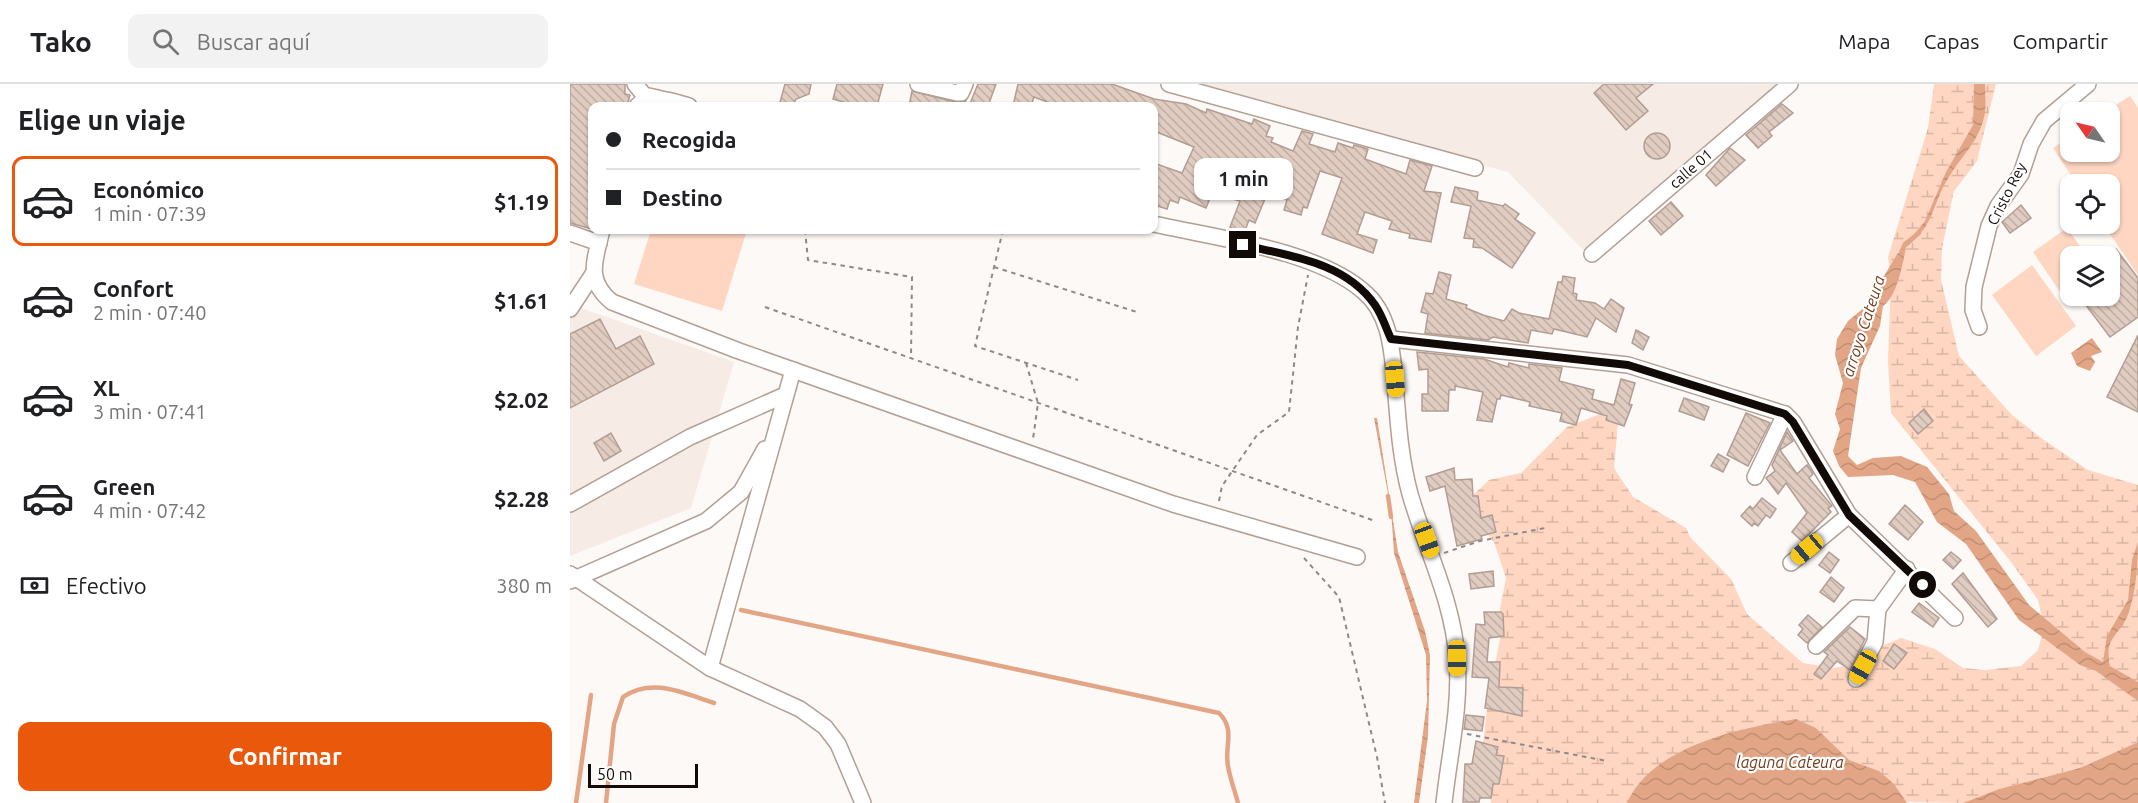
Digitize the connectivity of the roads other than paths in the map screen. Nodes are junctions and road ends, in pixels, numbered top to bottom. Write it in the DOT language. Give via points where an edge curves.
graph roads {
  1 [pos="635,84"];
  2 [pos="918,84"];
  3 [pos="965,84"];
  4 [pos="1169,84"];
  5 [pos="1790,84"];
  6 [pos="2088,84"];
  7 [pos="658,98"];
  8 [pos="640,102"];
  9 [pos="674,102"];
  10 [pos="1475,168"];
  11 [pos="1158,225"];
  12 [pos="570,233"];
  13 [pos="601,236"];
  14 [pos="1592,254"];
  15 [pos="593,274"];
  16 [pos="570,309"];
  17 [pos="1979,327"];
  18 [pos="1391,339"];
  19 [pos="793,370"];
  20 [pos="784,395"];
  21 [pos="1785,414"];
  22 [pos="774,438"];
  23 [pos="1755,477"];
  24 [pos="570,504"];
  25 [pos="1849,515"];
  26 [pos="1357,557"];
  27 [pos="1791,563"];
  28 [pos="1907,569"];
  29 [pos="572,577"];
  30 [pos="1878,609"];
  31 [pos="1955,618"];
  32 [pos="1816,646"];
  33 [pos="710,668"];
  34 [pos="1856,679"];
  35 [pos="863,803"];
  36 [pos="1444,803"];
  1 -- 7 [label="street" via="644,95"];
  2 -- 3 [label="street" via="957,93"];
  4 -- 10 [label="street"];
  5 -- 14 [label="street, calle 01"];
  6 -- 17 [label="street, Cristo Rey" via="2044,120 2021,174 1989,226 1974,287 1973,310"];
  7 -- 8 [label="street"];
  7 -- 9 [label="street"];
  11 -- 18 [label="street" via="1326,266 1365,292 1377,307"];
  12 -- 13 [label="street"];
  13 -- 15 [label="street"];
  15 -- 16 [label="street"];
  15 -- 19 [label="street" via="598,291 612,302"];
  18 -- 21 [label="street" via="1628,365"];
  18 -- 36 [label="street" via="1404,467 1447,598 1457,658"];
  19 -- 20 [label="street"];
  19 -- 26 [label="street" via="1215,516"];
  20 -- 22 [label="street"];
  20 -- 24 [label="street" via="690,437"];
  21 -- 23 [label="street"];
  21 -- 25 [label="street"];
  22 -- 29 [label="street" via="741,492 706,521"];
  22 -- 33 [label="street"];
  25 -- 27 [label="street"];
  25 -- 28 [label="street"];
  28 -- 30 [label="street"];
  28 -- 31 [label="street"];
  29 -- 33 [label="street"];
  30 -- 32 [label="street" via="1855,608"];
  30 -- 34 [label="street" via="1875,642"];
  33 -- 35 [label="street" via="800,709 825,727 838,744"];
}
